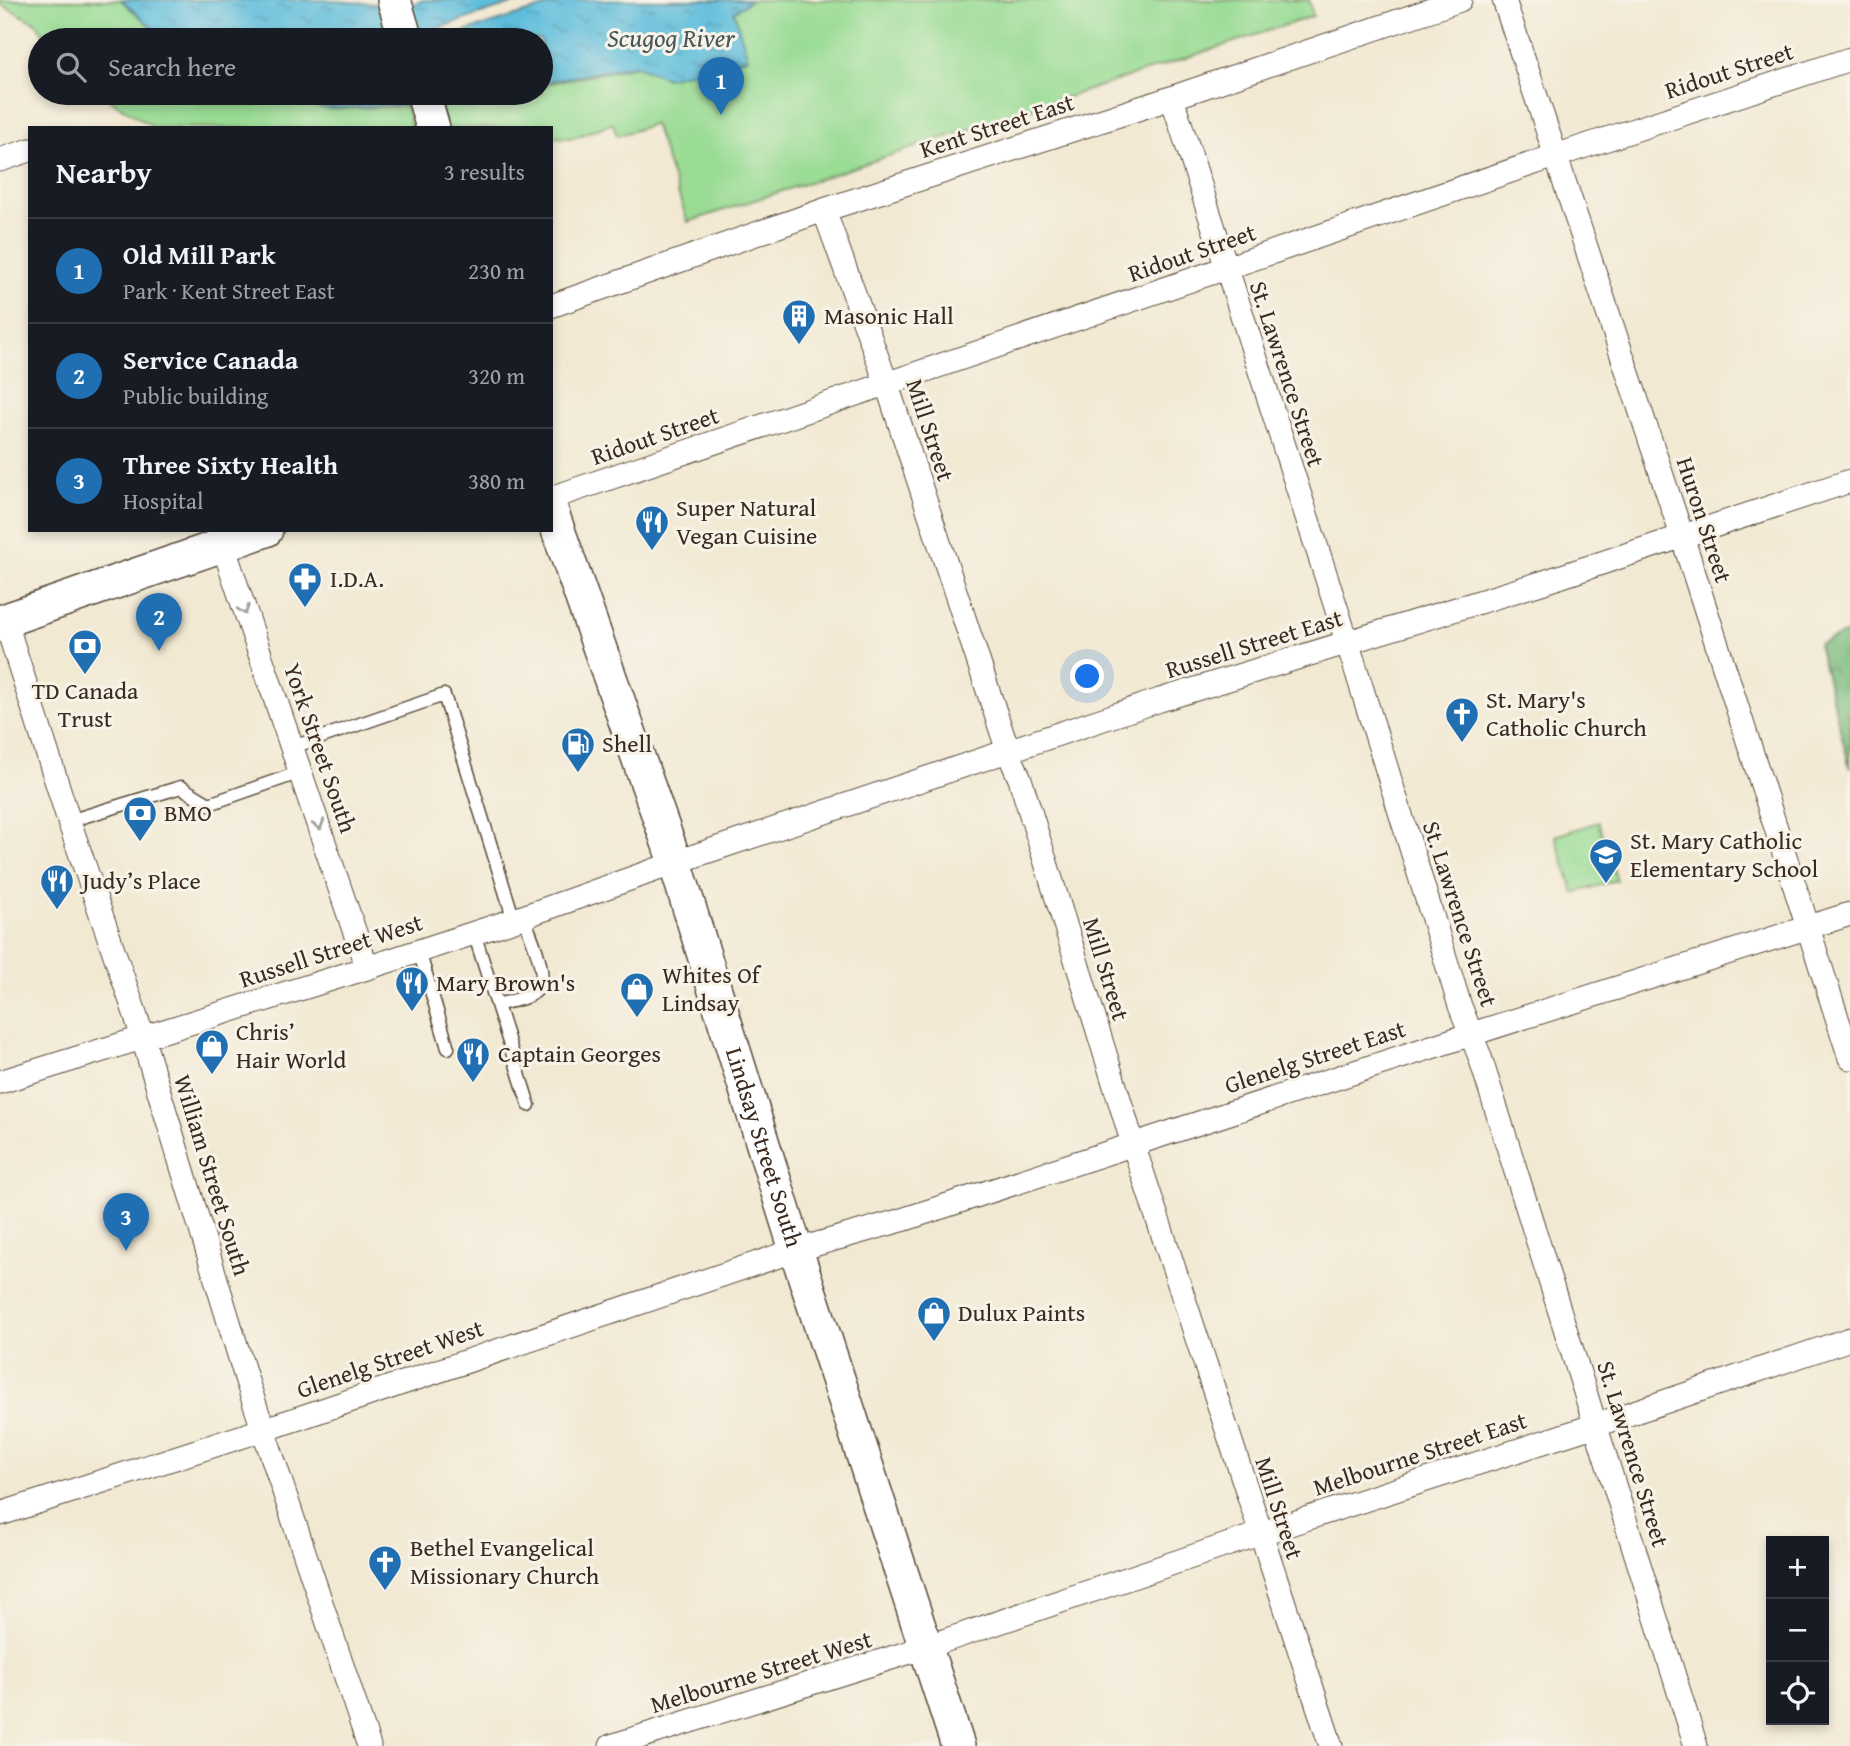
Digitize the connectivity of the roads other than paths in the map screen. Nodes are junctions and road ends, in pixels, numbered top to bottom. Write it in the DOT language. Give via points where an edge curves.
graph roads {
  1 [pos="394,0"];
  2 [pos="1460,0"];
  3 [pos="1504,0"];
  4 [pos="403,28"];
  5 [pos="1850,59"];
  6 [pos="1172,98"];
  7 [pos="426,105"];
  8 [pos="432,126"];
  9 [pos="28,151"];
  10 [pos="1556,155"];
  11 [pos="0,160"];
  12 [pos="824,210"];
  13 [pos="1226,269"];
  14 [pos="553,305"];
  15 [pos="886,382"];
  16 [pos="1850,481"];
  17 [pos="553,497"];
  18 [pos="553,516"];
  19 [pos="254,532"];
  20 [pos="1682,536"];
  21 [pos="220,538"];
  22 [pos="2,621"];
  23 [pos="1348,643"];
  24 [pos="293,747"];
  25 [pos="1008,751"];
  26 [pos="301,772"];
  27 [pos="69,821"];
  28 [pos="675,862"];
  29 [pos="1850,914"];
  30 [pos="518,918"];
  31 [pos="1807,928"];
  32 [pos="474,933"];
  33 [pos="419,951"];
  34 [pos="367,968"];
  35 [pos="497,1005"];
  36 [pos="1471,1034"];
  37 [pos="143,1038"];
  38 [pos="448,1048"];
  39 [pos="1850,1058"];
  40 [pos="1,1077"];
  41 [pos="529,1105"];
  42 [pos="1133,1144"];
  43 [pos="796,1250"];
  44 [pos="1850,1339"];
  45 [pos="1596,1425"];
  46 [pos="264,1428"];
  47 [pos="0,1514"];
  48 [pos="1259,1534"];
  49 [pos="926,1647"];
  50 [pos="369,1746"];
  51 [pos="611,1746"];
  52 [pos="958,1746"];
  53 [pos="1331,1746"];
  54 [pos="1696,1746"];
  1 -- 4 [label="main road"];
  2 -- 6 [label="street, Kent Street East"];
  3 -- 10 [label="street, Huron Street"];
  5 -- 10 [label="street, Ridout Street"];
  6 -- 12 [label="street, Kent Street East"];
  6 -- 13 [label="street, St. Lawrence Street"];
  7 -- 8 [label="main road"];
  9 -- 11 [label="street"];
  10 -- 13 [label="street, Ridout Street"];
  10 -- 20 [label="street, Huron Street"];
  12 -- 14 [label="street, Kent Street East"];
  12 -- 15 [label="street, Mill Street"];
  13 -- 15 [label="street, Ridout Street"];
  13 -- 23 [label="street, St. Lawrence Street"];
  15 -- 17 [label="street, Ridout Street"];
  15 -- 25 [label="street, Mill Street"];
  16 -- 20 [label="street, Russell Street East"];
  18 -- 28 [label="main road, Lindsay Street South"];
  19 -- 21 [label="main road"];
  20 -- 23 [label="street, Russell Street East"];
  20 -- 31 [label="street, Huron Street"];
  21 -- 22 [label="main road"];
  21 -- 24 [label="street, York Street South, one-way"];
  22 -- 27 [label="street, William Street South"];
  23 -- 25 [label="street, Russell Street East"];
  23 -- 36 [label="street, St. Lawrence Street"];
  24 -- 26 [label="street, York Street South"];
  24 -- 30 [label="lane" via="444,695"];
  25 -- 28 [label="street, Russell Street East"];
  25 -- 42 [label="street, Mill Street"];
  26 -- 27 [label="lane" via="209,804 181,787"];
  26 -- 34 [label="street, York Street South, one-way"];
  27 -- 37 [label="street, William Street South"];
  28 -- 30 [label="street, Russell Street West"];
  28 -- 43 [label="main road, Lindsay Street South"];
  29 -- 31 [label="street, Glenelg Street East"];
  30 -- 32 [label="street, Russell Street West"];
  30 -- 35 [label="lane" via="543,982 529,995"];
  31 -- 36 [label="street, Glenelg Street East"];
  31 -- 39 [label="street, Huron Street"];
  32 -- 33 [label="street, Russell Street West"];
  32 -- 35 [label="lane"];
  33 -- 34 [label="street, Russell Street West"];
  33 -- 38 [label="lane"];
  34 -- 37 [label="street, Russell Street West"];
  35 -- 41 [label="lane"];
  36 -- 42 [label="street, Glenelg Street East"];
  36 -- 45 [label="street, St. Lawrence Street"];
  37 -- 40 [label="street, Russell Street West"];
  37 -- 46 [label="street, William Street South"];
  42 -- 43 [label="street, Glenelg Street East"];
  42 -- 48 [label="street, Mill Street"];
  43 -- 46 [label="street, Glenelg Street West"];
  43 -- 49 [label="main road, Lindsay Street South"];
  44 -- 45 [label="street, Melbourne Street East"];
  45 -- 48 [label="street, Melbourne Street East"];
  45 -- 54 [label="street, St. Lawrence Street"];
  46 -- 47 [label="street, Glenelg Street West"];
  46 -- 50 [label="street, William Street South"];
  48 -- 49 [label="street, Melbourne Street East"];
  48 -- 53 [label="street, Mill Street"];
  49 -- 51 [label="street, Melbourne Street West"];
  49 -- 52 [label="main road, Lindsay Street South"];
}
